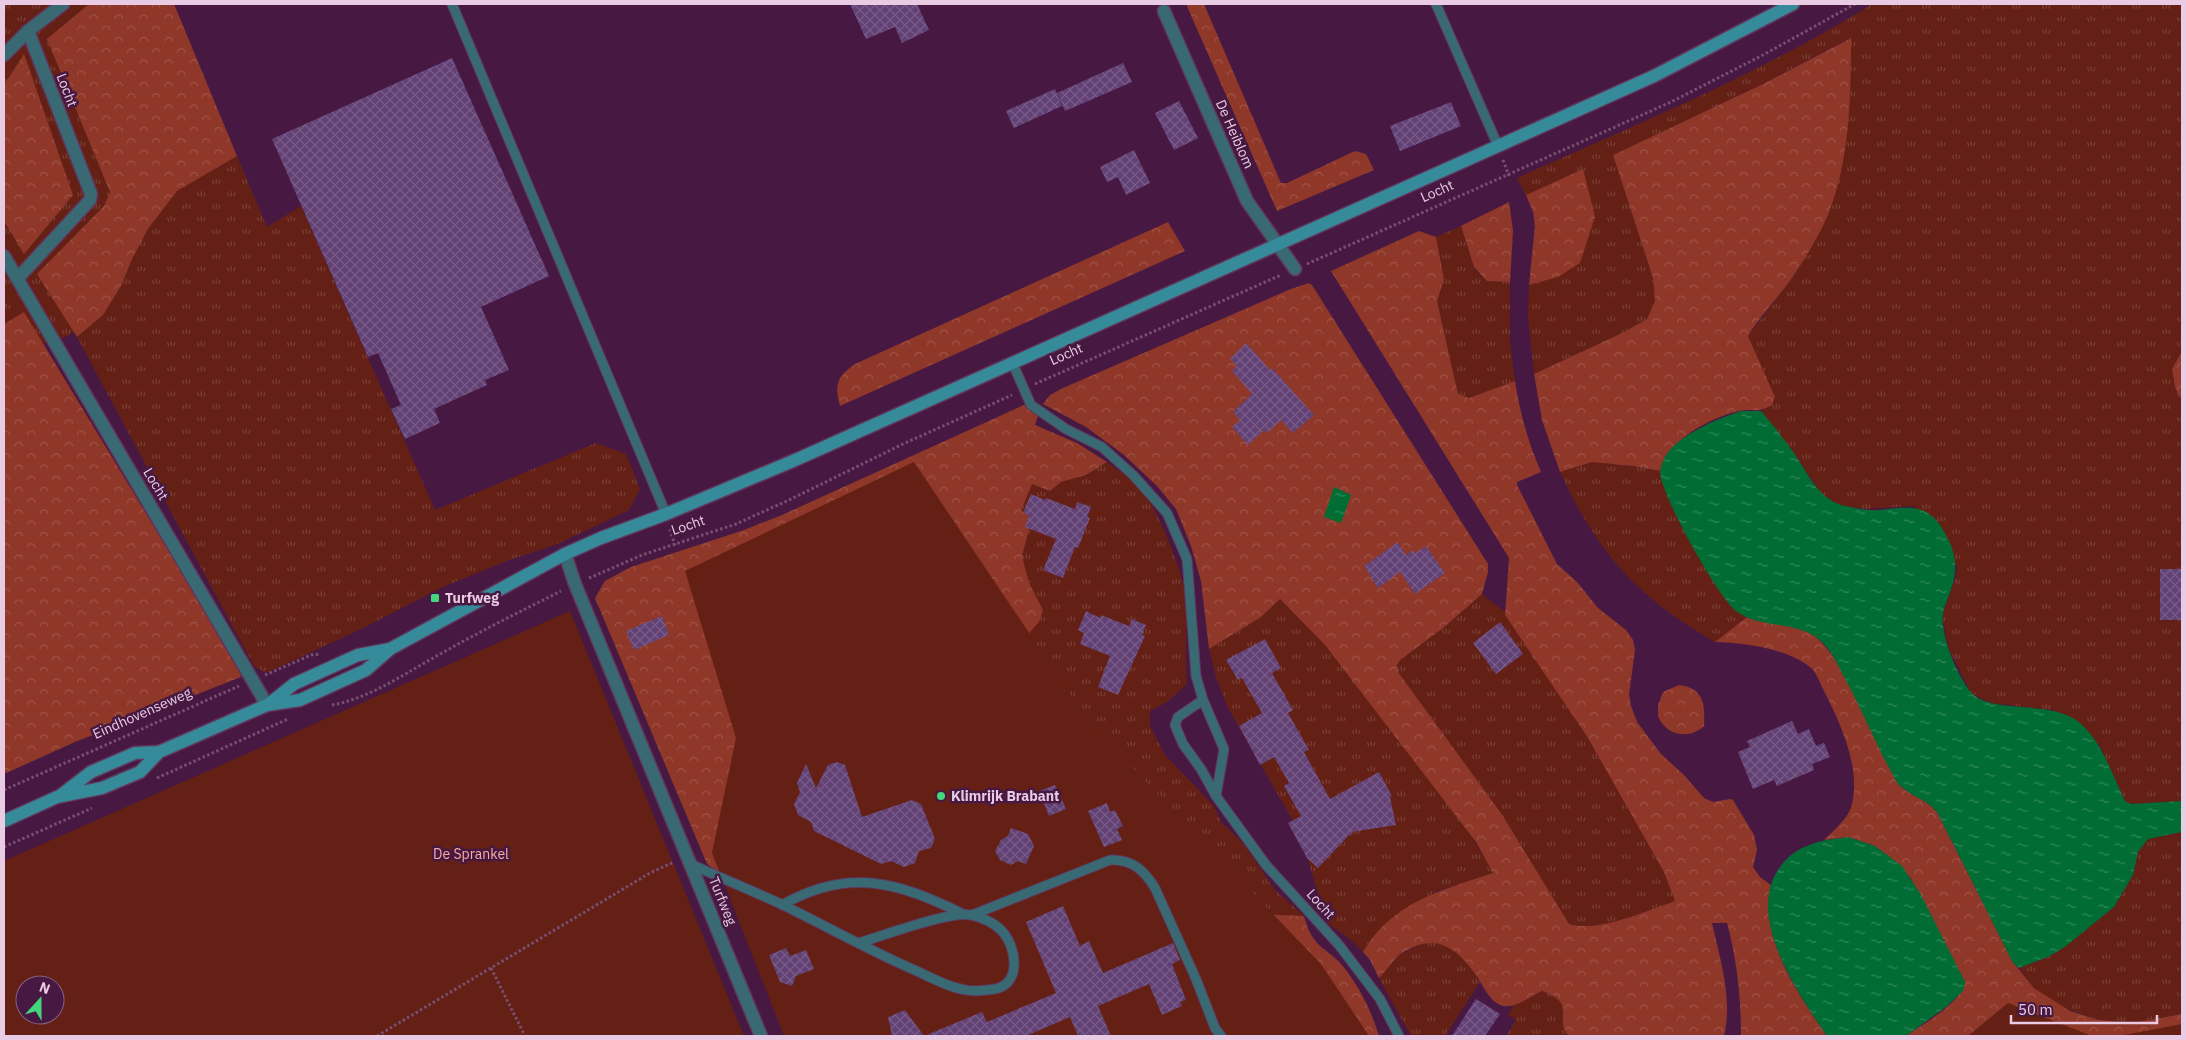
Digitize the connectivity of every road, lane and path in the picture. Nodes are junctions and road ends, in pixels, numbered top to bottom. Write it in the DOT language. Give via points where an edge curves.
graph roads {
  1 [pos="63,4"];
  2 [pos="452,4"];
  3 [pos="1436,4"];
  4 [pos="1793,4"];
  5 [pos="1855,4"];
  6 [pos="1163,7"];
  7 [pos="28,31"];
  8 [pos="4,55"];
  9 [pos="1498,146"];
  10 [pos="1277,245"];
  11 [pos="4,256"];
  12 [pos="1294,269"];
  13 [pos="18,278"];
  14 [pos="1012,362"];
  15 [pos="1023,390"];
  16 [pos="666,514"];
  17 [pos="565,554"];
  18 [pos="575,584"];
  19 [pos="292,663"];
  20 [pos="254,680"];
  21 [pos="365,695"];
  22 [pos="1203,700"];
  23 [pos="268,705"];
  24 [pos="159,752"];
  25 [pos="4,790"];
  26 [pos="1216,796"];
  27 [pos="57,797"];
  28 [pos="4,821"];
  29 [pos="691,861"];
  30 [pos="782,905"];
  31 [pos="967,915"];
  32 [pos="858,943"];
  33 [pos="491,968"];
  34 [pos="377,1036"];
  35 [pos="524,1036"];
  36 [pos="761,1036"];
  37 [pos="1221,1036"];
  38 [pos="1399,1036"];
  1 -- 7 [label="street"];
  2 -- 16 [label="lane"];
  3 -- 9 [label="lane"];
  4 -- 9 [label="street, Locht" via="1654,76"];
  5 -- 12 [label="path, Locht" via="1763,56 1670,102"];
  6 -- 10 [label="street, De Heiblom" via="1248,201"];
  7 -- 8 [label="street"];
  7 -- 13 [label="street, Locht" via="91,194 90,200"];
  9 -- 10 [label="street, Locht"];
  10 -- 12 [label="street, De Heiblom"];
  10 -- 14 [label="street, Locht"];
  11 -- 13 [label="street, Locht"];
  12 -- 15 [label="path, Locht"];
  13 -- 20 [label="street, Locht"];
  14 -- 15 [label="lane"];
  14 -- 16 [label="street, Locht"];
  15 -- 18 [label="path, Locht" via="736,524 642,555"];
  15 -- 22 [label="lane" via="1031,405 1066,429 1102,447 1167,513 1187,559 1196,676"];
  16 -- 17 [label="street, Locht"];
  17 -- 18 [label="street, Turfweg"];
  17 -- 23 [label="street, Locht" via="390,649 358,655 294,684"];
  18 -- 21 [label="path, Locht" via="473,635"];
  18 -- 29 [label="street, Turfweg"];
  19 -- 20 [label="path, Eindhovenseweg"];
  20 -- 23 [label="street, Locht"];
  20 -- 25 [label="path, Eindhovenseweg"];
  22 -- 26 [label="lane" via="1224,749"];
  22 -- 26 [label="lane, Locht" via="1178,716 1175,725 1183,744"];
  23 -- 24 [label="street"];
  24 -- 27 [label="street" via="135,753 100,768"];
  24 -- 27 [label="street" via="140,772 102,788"];
  26 -- 38 [label="lane, Locht" via="1266,865 1380,999"];
  27 -- 28 [label="street"];
  29 -- 30 [label="lane"];
  29 -- 33 [label="path" via="650,873"];
  29 -- 36 [label="street, Turfweg"];
  30 -- 31 [label="lane" via="797,896 830,886 867,882 893,885"];
  30 -- 32 [label="lane"];
  31 -- 32 [label="lane" via="933,920"];
  31 -- 32 [label="lane" via="992,923 1002,931 1014,960 1008,983 984,991 960,989 894,962"];
  31 -- 37 [label="lane" via="1110,860 1136,865 1155,888"];
  33 -- 34 [label="path"];
  33 -- 35 [label="path"];
}
